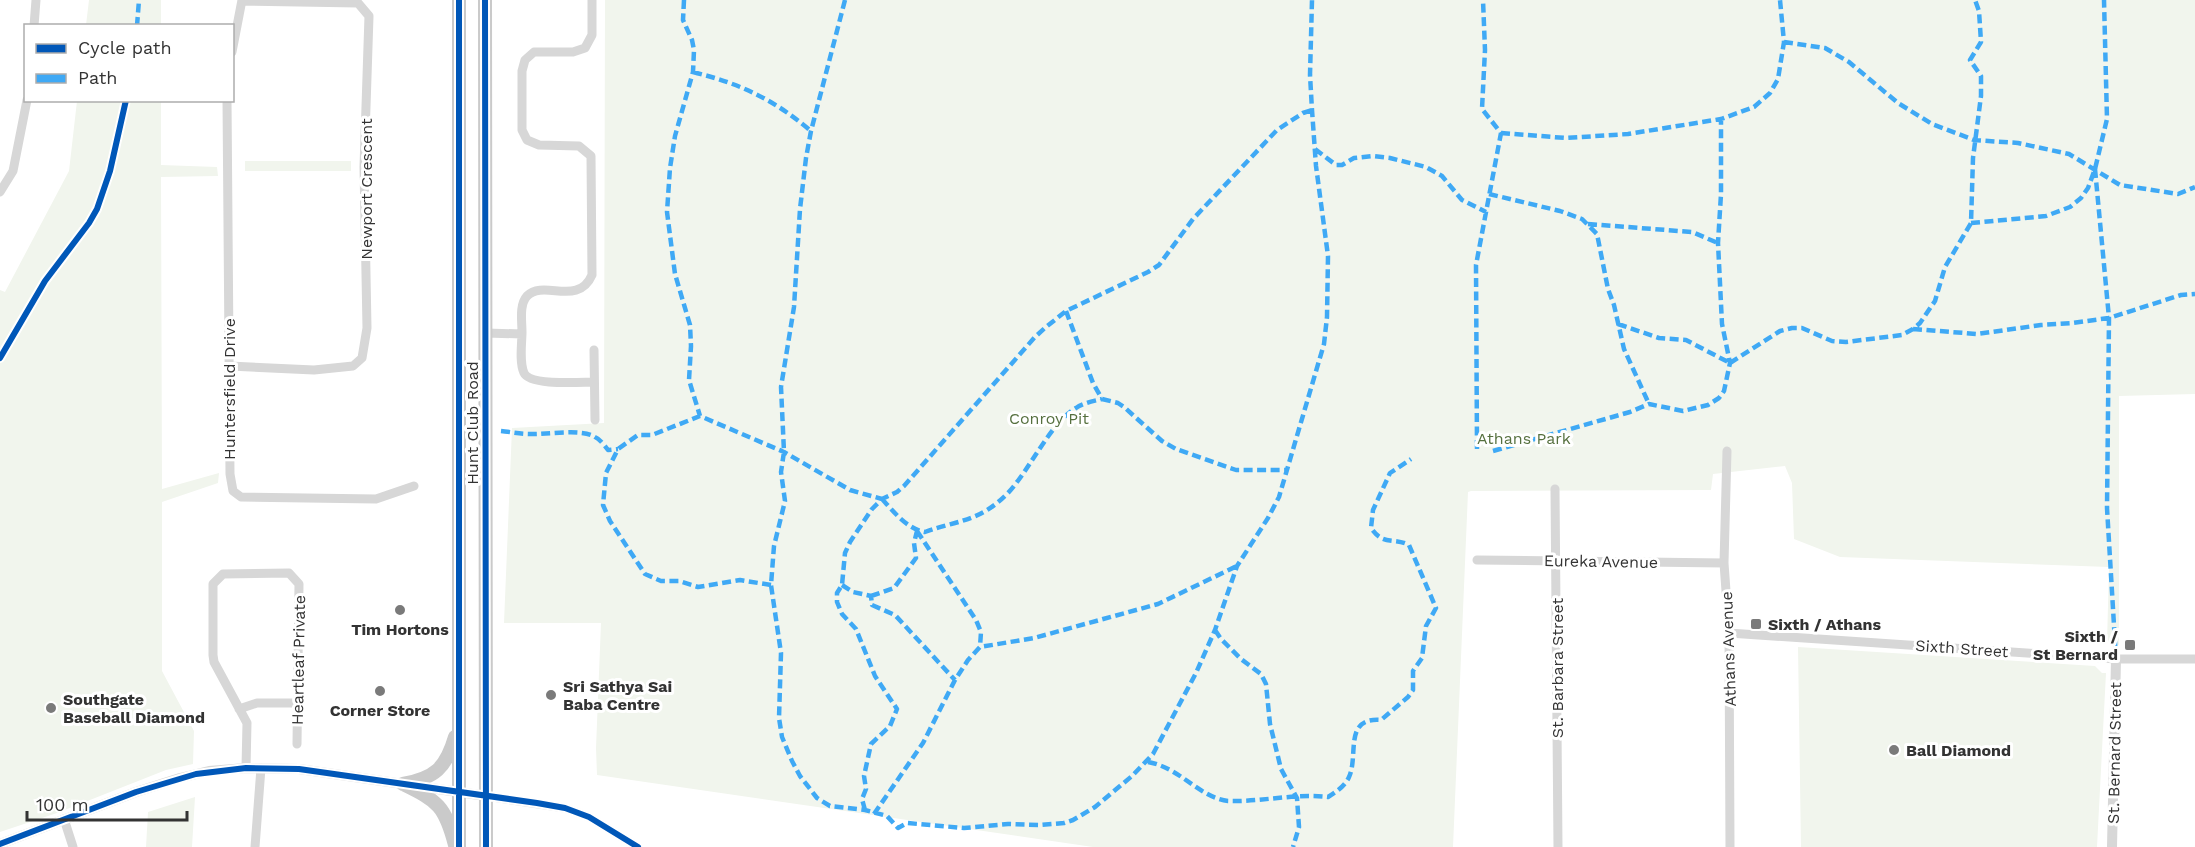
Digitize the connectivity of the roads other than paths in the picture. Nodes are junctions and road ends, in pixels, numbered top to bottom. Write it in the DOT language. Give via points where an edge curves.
graph roads {
  1 [pos="36,0"];
  2 [pos="459,0"];
  3 [pos="485,0"];
  4 [pos="592,0"];
  5 [pos="242,1"];
  6 [pos="34,24"];
  7 [pos="234,42"];
  8 [pos="27,102"];
  9 [pos="227,102"];
  10 [pos="0,192"];
  11 [pos="486,333"];
  12 [pos="522,334"];
  13 [pos="594,350"];
  14 [pos="229,366"];
  15 [pos="594,382"];
  16 [pos="595,420"];
  17 [pos="1727,451"];
  18 [pos="414,486"];
  19 [pos="1555,489"];
  20 [pos="1477,560"];
  21 [pos="1557,560"];
  22 [pos="1724,563"];
  23 [pos="1730,633"];
  24 [pos="2116,659"];
  25 [pos="2195,659"];
  26 [pos="299,703"];
  27 [pos="239,709"];
  28 [pos="459,722"];
  29 [pos="297,744"];
  30 [pos="246,768"];
  31 [pos="261,768"];
  32 [pos="403,784"];
  33 [pos="459,793"];
  34 [pos="486,796"];
  35 [pos="64,819"];
  36 [pos="0,844"];
  37 [pos="73,847"];
  38 [pos="255,847"];
  39 [pos="457,847"];
  40 [pos="486,847"];
  41 [pos="638,847"];
  42 [pos="1558,847"];
  43 [pos="1730,847"];
  44 [pos="2112,847"];
  1 -- 6 [label="street"];
  2 -- 28 [label="main road, Hunt Club Road"];
  3 -- 11 [label="main road, Hunt Club Road"];
  4 -- 12 [label="street" via="592,35 585,48 573,52 534,52 525,60 522,130 527,140 539,145 579,146 591,156 592,275 580,290 537,291 526,296 522,305"];
  5 -- 7 [label="street"];
  5 -- 14 [label="street, Newport Crescent" via="358,3 369,15 364,166 367,328 362,358 353,366 314,370"];
  8 -- 10 [label="street" via="13,171"];
  9 -- 14 [label="street, Huntersfield Drive"];
  11 -- 12 [label="street"];
  11 -- 34 [label="main road, Hunt Club Road"];
  12 -- 15 [label="street" via="526,377 537,381"];
  13 -- 15 [label="street"];
  14 -- 18 [label="street, Huntersfield Drive" via="230,483 241,497 376,499"];
  15 -- 16 [label="street"];
  17 -- 22 [label="street, Athans Avenue"];
  19 -- 21 [label="street, St. Barbara Street"];
  20 -- 21 [label="street, Eureka Avenue"];
  21 -- 22 [label="street, Eureka Avenue"];
  21 -- 42 [label="street, St. Barbara Street"];
  22 -- 23 [label="street, Athans Avenue"];
  23 -- 24 [label="street, Sixth Street"];
  23 -- 43 [label="street, Athans Avenue"];
  24 -- 25 [label="street, Sixth Street"];
  24 -- 44 [label="street, St. Bernard Street"];
  26 -- 27 [label="street" via="257,703"];
  26 -- 27 [label="street, Heartleaf Private" via="299,584 289,573 223,574 213,584 213,655"];
  26 -- 29 [label="street, Heartleaf Private"];
  27 -- 30 [label="street" via="247,723"];
  28 -- 32 [label="main road" via="441,767 426,778"];
  28 -- 33 [label="main road, Hunt Club Road"];
  30 -- 31 [label="street"];
  30 -- 35 [label="street" via="180,778"];
  31 -- 32 [label="street" via="299,769"];
  31 -- 38 [label="street"];
  32 -- 33 [label="street"];
  32 -- 39 [label="main road" via="428,796 443,810"];
  33 -- 34 [label="street"];
  33 -- 39 [label="main road, Hunt Club Road"];
  34 -- 40 [label="main road, Hunt Club Road"];
  34 -- 41 [label="street" via="565,808 589,817"];
  35 -- 36 [label="street"];
  35 -- 37 [label="street"];
}
